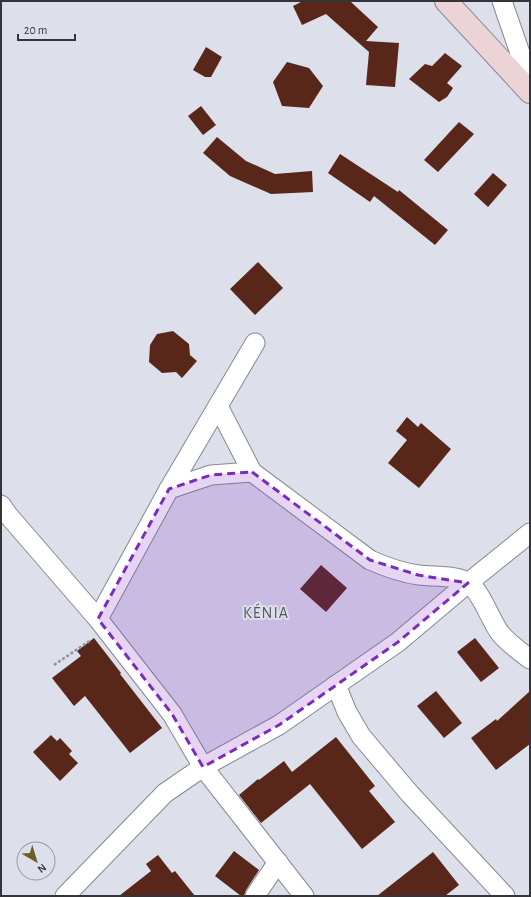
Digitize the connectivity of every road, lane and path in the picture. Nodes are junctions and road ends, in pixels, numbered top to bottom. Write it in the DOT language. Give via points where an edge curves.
graph roads {
  1 [pos="446,1"];
  2 [pos="502,1"];
  3 [pos="530,82"];
  4 [pos="530,92"];
  5 [pos="255,344"];
  6 [pos="218,406"];
  7 [pos="252,472"];
  8 [pos="169,489"];
  9 [pos="1,505"];
  10 [pos="530,532"];
  11 [pos="468,583"];
  12 [pos="102,624"];
  13 [pos="530,659"];
  14 [pos="54,665"];
  15 [pos="336,685"];
  16 [pos="203,767"];
  17 [pos="278,862"];
  18 [pos="65,896"];
  19 [pos="255,896"];
  20 [pos="304,896"];
  21 [pos="505,896"];
  1 -- 4 [label="street"];
  2 -- 3 [label="street"];
  5 -- 6 [label="street"];
  6 -- 7 [label="street"];
  6 -- 8 [label="street"];
  7 -- 8 [label="street" via="211,475"];
  7 -- 11 [label="street" via="370,560 392,569"];
  8 -- 12 [label="street"];
  9 -- 12 [label="street"];
  10 -- 11 [label="street"];
  11 -- 13 [label="street" via="478,593 500,634"];
  11 -- 15 [label="street" via="398,642"];
  12 -- 14 [label="path"];
  12 -- 16 [label="street" via="172,714"];
  15 -- 16 [label="street" via="279,725"];
  15 -- 21 [label="street" via="347,712 361,736 410,794"];
  16 -- 17 [label="street"];
  16 -- 18 [label="street" via="165,792"];
  17 -- 19 [label="street"];
  17 -- 20 [label="street"];
}
